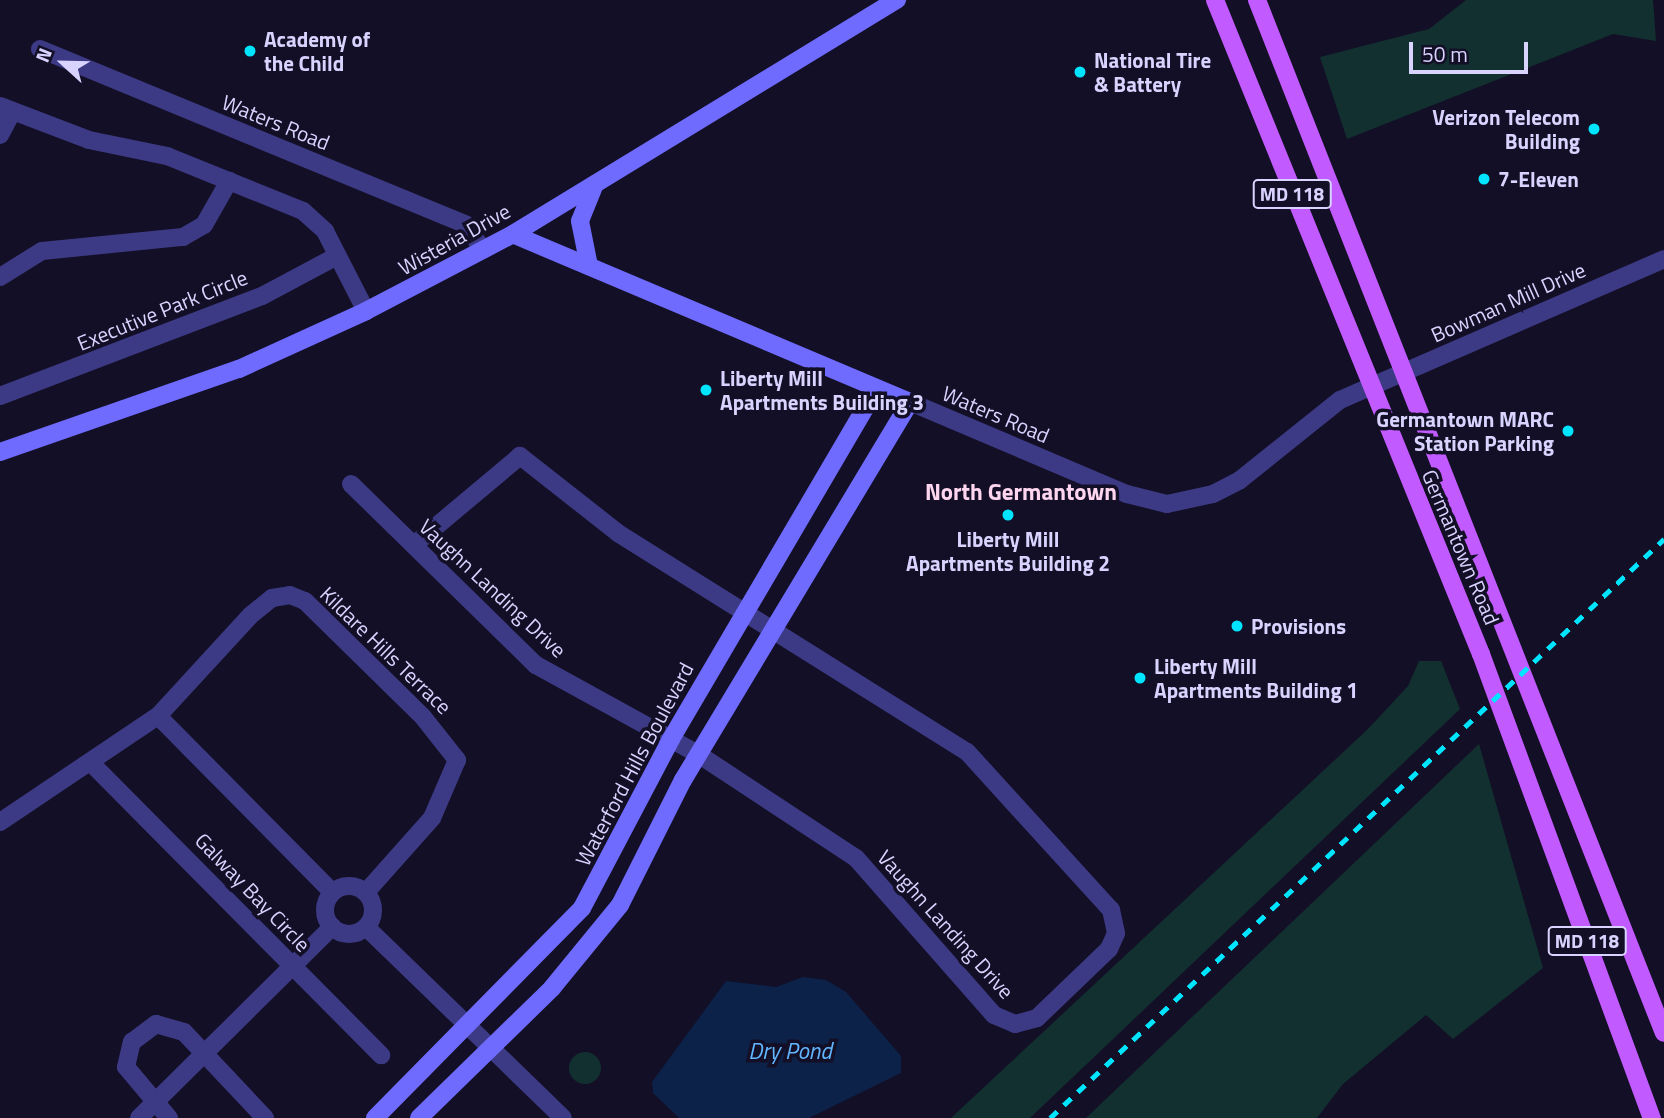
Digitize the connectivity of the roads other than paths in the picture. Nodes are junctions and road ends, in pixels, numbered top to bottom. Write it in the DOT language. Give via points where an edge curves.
graph roads {
  1 [pos="897,0"];
  2 [pos="1214,0"];
  3 [pos="1257,0"];
  4 [pos="40,49"];
  5 [pos="6,109"];
  6 [pos="0,135"];
  7 [pos="229,181"];
  8 [pos="597,181"];
  9 [pos="513,234"];
  10 [pos="483,250"];
  11 [pos="337,256"];
  12 [pos="1664,260"];
  13 [pos="589,266"];
  14 [pos="0,277"];
  15 [pos="366,312"];
  16 [pos="1404,373"];
  17 [pos="1370,387"];
  18 [pos="876,389"];
  19 [pos="0,396"];
  20 [pos="910,402"];
  21 [pos="0,452"];
  22 [pos="351,484"];
  23 [pos="414,545"];
  24 [pos="744,613"];
  25 [pos="771,631"];
  26 [pos="158,716"];
  27 [pos="671,738"];
  28 [pos="698,754"];
  29 [pos="91,763"];
  30 [pos="0,822"];
  31 [pos="332,892"];
  32 [pos="366,892"];
  33 [pos="332,927"];
  34 [pos="366,927"];
  35 [pos="292,965"];
  36 [pos="467,1027"];
  37 [pos="1664,1033"];
  38 [pos="490,1048"];
  39 [pos="205,1053"];
  40 [pos="381,1055"];
  41 [pos="155,1103"];
  42 [pos="139,1118"];
  43 [pos="169,1118"];
  44 [pos="265,1118"];
  45 [pos="375,1118"];
  46 [pos="419,1118"];
  47 [pos="563,1118"];
  48 [pos="1652,1118"];
  1 -- 8 [label="street, Wisteria Drive"];
  2 -- 17 [label="main road, Germantown Road / MD 118"];
  3 -- 16 [label="main road, Germantown Road / MD 118"];
  4 -- 10 [label="street, Waters Road" via="466,225"];
  5 -- 6 [label="street"];
  5 -- 7 [label="street" via="89,140 167,156"];
  7 -- 11 [label="street" via="303,211 325,231"];
  7 -- 14 [label="street" via="204,225 184,237 42,251"];
  8 -- 9 [label="street, Wisteria Drive"];
  8 -- 13 [label="street" via="580,220"];
  9 -- 10 [label="street, Wisteria Drive"];
  9 -- 13 [label="street, Waters Road"];
  10 -- 15 [label="street, Wisteria Drive"];
  11 -- 15 [label="street"];
  11 -- 19 [label="street, Executive Park Circle" via="261,296"];
  12 -- 16 [label="street, Bowman Mill Drive"];
  13 -- 18 [label="street, Waters Road"];
  15 -- 21 [label="street, Wisteria Drive" via="239,369"];
  16 -- 17 [label="street, Bowman Mill Drive"];
  16 -- 37 [label="main road, Germantown Road / MD 118" via="1551,733"];
  17 -- 20 [label="street, Waters Road" via="1284,440 1240,480 1213,494 1167,504 1128,494"];
  17 -- 48 [label="main road, Germantown Road / MD 118" via="1481,654"];
  18 -- 20 [label="street, Waters Road"];
  18 -- 24 [label="street, Waterford Hills Boulevard"];
  20 -- 25 [label="street"];
  22 -- 23 [label="street, Vaughn Landing Drive"];
  23 -- 24 [label="street, Vaughn Landing Drive" via="520,456 618,533"];
  23 -- 27 [label="street, Vaughn Landing Drive" via="536,666"];
  24 -- 25 [label="street, Vaughn Landing Drive"];
  24 -- 27 [label="street, Waterford Hills Boulevard"];
  25 -- 28 [label="street"];
  25 -- 28 [label="street, Vaughn Landing Drive" via="967,752 1111,910 1116,933 1109,949 1037,1018 1015,1024 994,1015 856,858"];
  26 -- 29 [label="street"];
  26 -- 31 [label="street"];
  26 -- 32 [label="street, Kildare Hills Terrace" via="272,598 305,601 423,717 457,760 432,818"];
  27 -- 28 [label="street, Vaughn Landing Drive"];
  27 -- 36 [label="street, Waterford Hills Boulevard" via="582,908"];
  28 -- 38 [label="street" via="620,905 552,988"];
  29 -- 30 [label="street"];
  29 -- 35 [label="street, Galway Bay Circle"];
  31 -- 32 [label="street" via="345,886"];
  31 -- 33 [label="street" via="325,906"];
  32 -- 34 [label="street" via="373,906"];
  33 -- 34 [label="street" via="352,934"];
  33 -- 35 [label="street"];
  34 -- 36 [label="street"];
  35 -- 39 [label="street"];
  35 -- 40 [label="street, Galway Bay Circle"];
  36 -- 38 [label="street"];
  36 -- 45 [label="street, Waterford Hills Boulevard"];
  38 -- 46 [label="street"];
  38 -- 47 [label="street"];
  39 -- 41 [label="street"];
  39 -- 41 [label="street" via="176,1026 156,1024 139,1033 126,1067"];
  39 -- 44 [label="street"];
  41 -- 42 [label="street"];
  41 -- 43 [label="street"];
}
